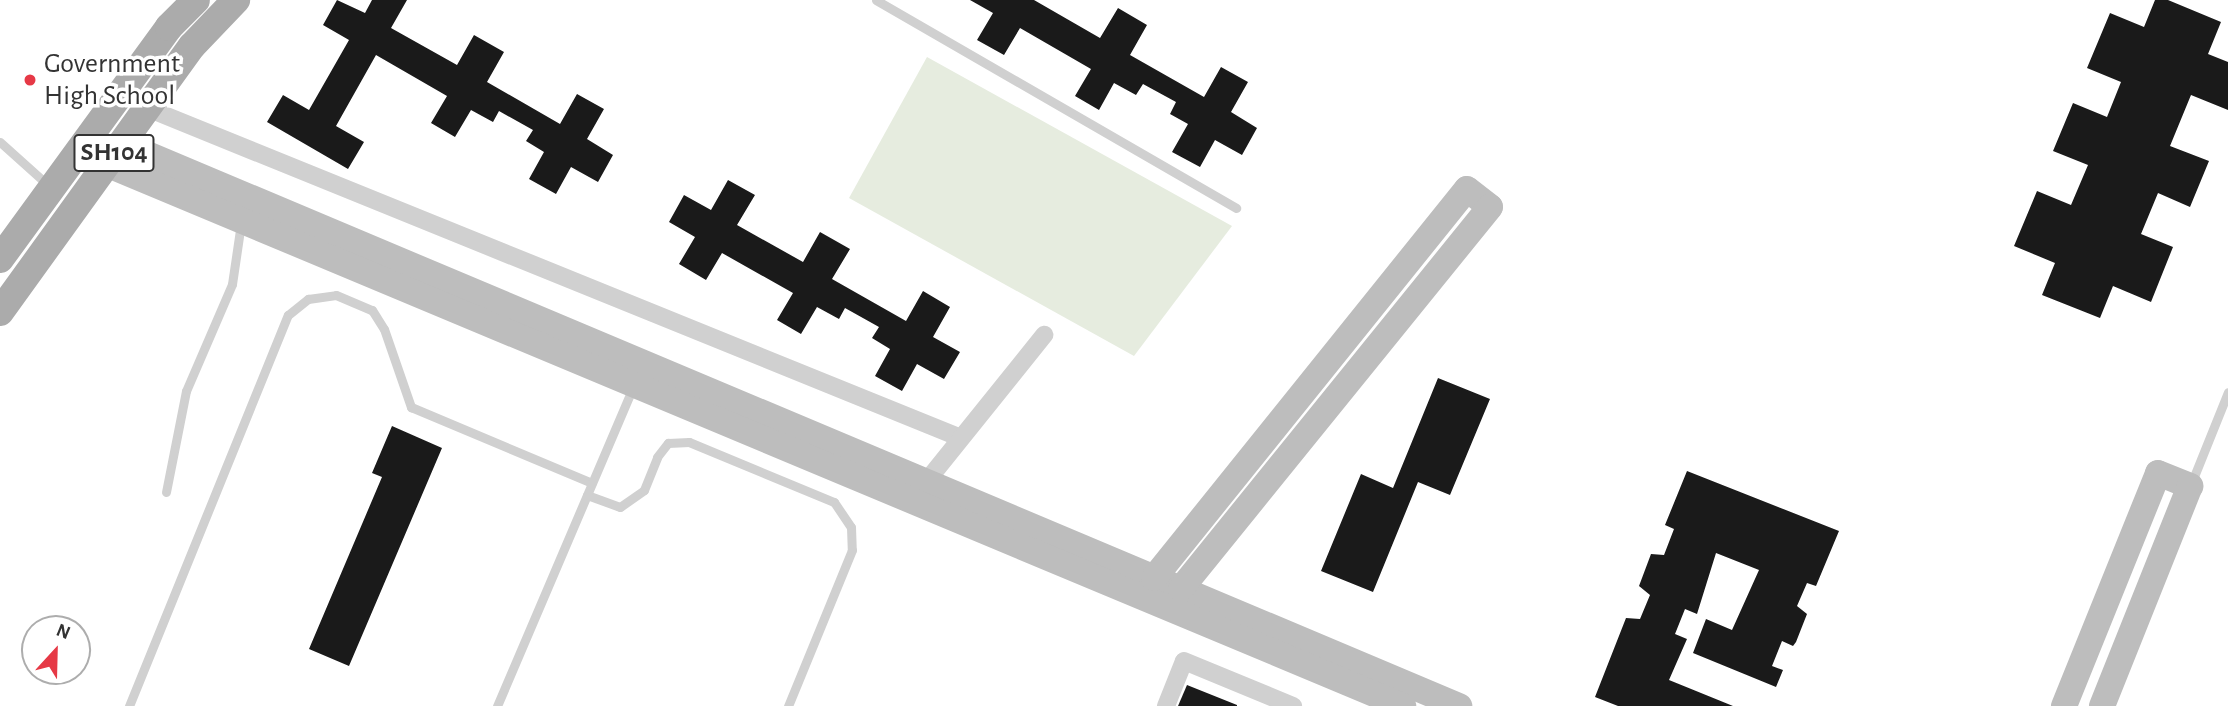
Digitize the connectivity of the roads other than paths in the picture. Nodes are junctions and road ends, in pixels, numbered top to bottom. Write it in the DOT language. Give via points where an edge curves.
graph roads {
  1 [pos="196,0"];
  2 [pos="236,0"];
  3 [pos="876,0"];
  4 [pos="147,108"];
  5 [pos="0,142"];
  6 [pos="113,154"];
  7 [pos="51,189"];
  8 [pos="1236,208"];
  9 [pos="242,221"];
  10 [pos="0,259"];
  11 [pos="0,312"];
  12 [pos="1044,335"];
  13 [pos="638,374"];
  14 [pos="2228,392"];
  15 [pos="961,439"];
  16 [pos="926,482"];
  17 [pos="592,483"];
  18 [pos="2190,486"];
  19 [pos="166,492"];
  20 [pos="587,495"];
  21 [pos="1154,578"];
  22 [pos="1181,589"];
  23 [pos="129,706"];
  24 [pos="498,706"];
  25 [pos="788,706"];
  26 [pos="1166,706"];
  27 [pos="1293,706"];
  28 [pos="1403,706"];
  29 [pos="1459,706"];
  30 [pos="2064,706"];
  31 [pos="2102,706"];
  1 -- 7 [label="main road, SH104" via="169,27"];
  2 -- 4 [label="main road, SH104" via="192,46"];
  3 -- 8 [label="lane"];
  4 -- 6 [label="main road, SH104"];
  4 -- 15 [label="street"];
  5 -- 7 [label="lane"];
  6 -- 9 [label="street"];
  6 -- 11 [label="main road, SH104"];
  6 -- 13 [label="street"];
  7 -- 10 [label="main road, SH104"];
  9 -- 13 [label="street"];
  9 -- 19 [label="lane" via="232,284 186,391"];
  12 -- 15 [label="street"];
  13 -- 16 [label="street"];
  13 -- 17 [label="lane"];
  13 -- 28 [label="street"];
  14 -- 18 [label="lane"];
  15 -- 16 [label="street"];
  16 -- 21 [label="street"];
  17 -- 20 [label="lane"];
  17 -- 23 [label="lane" via="411,407 384,329 372,310 336,295 308,299 288,315"];
  18 -- 30 [label="street" via="2158,473"];
  18 -- 31 [label="street"];
  20 -- 24 [label="lane"];
  20 -- 25 [label="lane" via="620,507 644,490 668,443 689,442 834,502 851,527 852,550"];
  21 -- 22 [label="street"];
  21 -- 22 [label="street" via="1467,189 1490,207"];
  22 -- 29 [label="street"];
  26 -- 27 [label="street" via="1184,662"];
}
